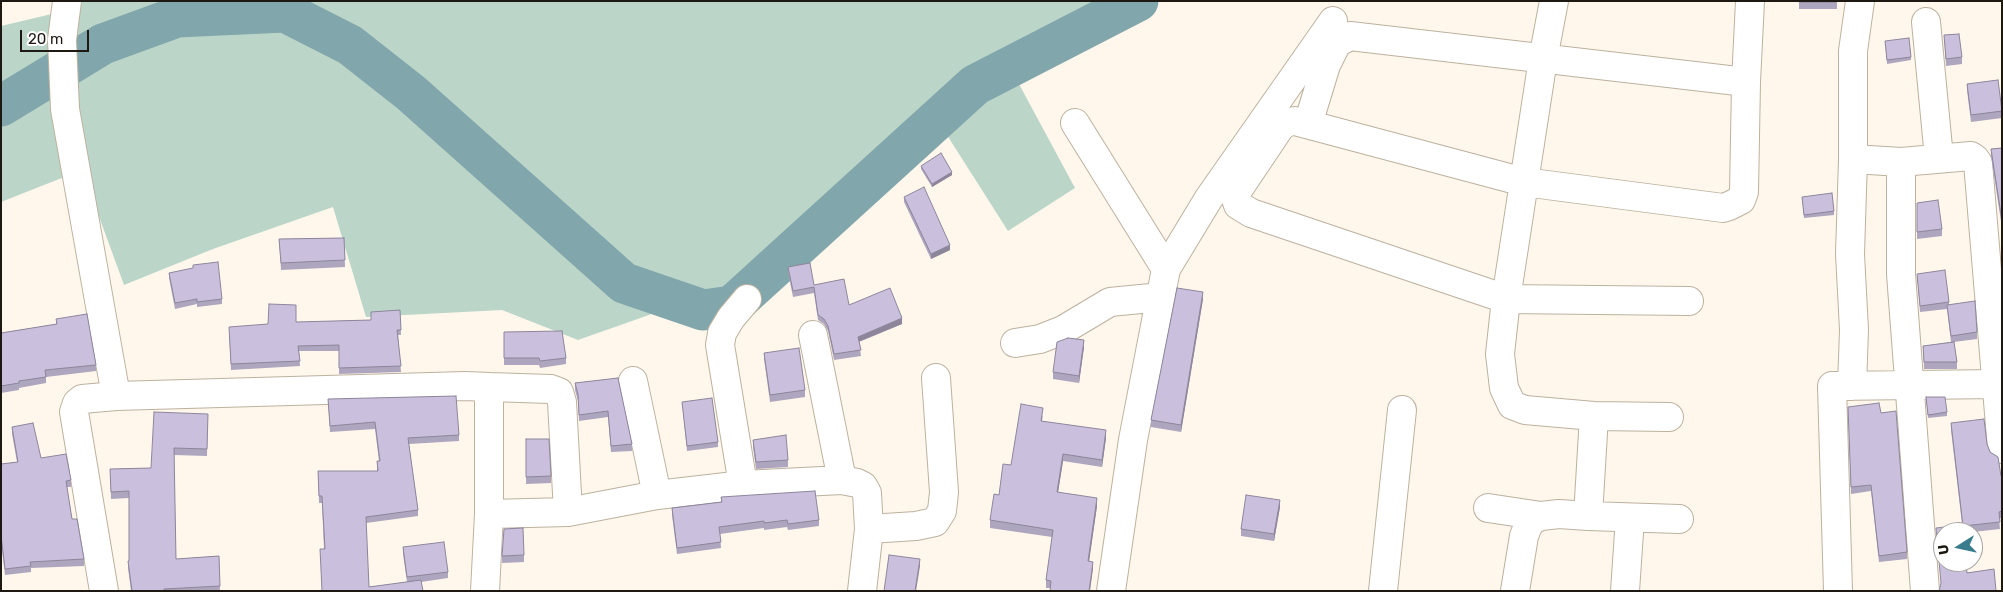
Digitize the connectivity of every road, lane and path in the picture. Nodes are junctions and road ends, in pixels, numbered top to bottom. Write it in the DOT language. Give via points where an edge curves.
graph roads {
  1 [pos="67,1"];
  2 [pos="1554,1"];
  3 [pos="1750,1"];
  4 [pos="1860,1"];
  5 [pos="1333,21"];
  6 [pos="1926,22"];
  7 [pos="1543,59"];
  8 [pos="1746,82"];
  9 [pos="1075,123"];
  10 [pos="1308,124"];
  11 [pos="1939,158"];
  12 [pos="1853,159"];
  13 [pos="1901,162"];
  14 [pos="1524,182"];
  15 [pos="1166,269"];
  16 [pos="1161,297"];
  17 [pos="747,299"];
  18 [pos="1506,299"];
  19 [pos="1689,301"];
  20 [pos="813,335"];
  21 [pos="1015,343"];
  22 [pos="936,378"];
  23 [pos="633,381"];
  24 [pos="1997,384"];
  25 [pos="1852,386"];
  26 [pos="1909,386"];
  27 [pos="489,388"];
  28 [pos="116,396"];
  29 [pos="1402,410"];
  30 [pos="1594,416"];
  31 [pos="1669,417"];
  32 [pos="2002,449"];
  33 [pos="842,480"];
  34 [pos="743,486"];
  35 [pos="657,495"];
  36 [pos="1488,508"];
  37 [pos="568,512"];
  38 [pos="489,514"];
  39 [pos="1541,516"];
  40 [pos="1588,516"];
  41 [pos="1630,518"];
  42 [pos="1679,519"];
  43 [pos="869,529"];
  44 [pos="104,591"];
  45 [pos="485,591"];
  46 [pos="862,591"];
  47 [pos="1111,591"];
  48 [pos="1383,591"];
  49 [pos="1515,591"];
  50 [pos="1625,591"];
  51 [pos="1838,591"];
  52 [pos="1925,591"];
  1 -- 28 [label="street" via="62,40 65,109"];
  2 -- 7 [label="street"];
  3 -- 8 [label="street"];
  4 -- 12 [label="street" via="1853,52"];
  5 -- 15 [label="street" via="1209,198"];
  6 -- 11 [label="street"];
  7 -- 8 [label="street"];
  7 -- 10 [label="street" via="1350,36 1337,43 1326,65"];
  7 -- 14 [label="street"];
  8 -- 14 [label="street" via="1744,192 1737,203 1723,208"];
  9 -- 15 [label="street"];
  10 -- 14 [label="street"];
  10 -- 18 [label="street" via="1296,121 1281,126 1236,193 1238,205 1251,213"];
  11 -- 13 [label="street"];
  11 -- 24 [label="street" via="1971,156 1978,163"];
  12 -- 13 [label="street"];
  12 -- 25 [label="street" via="1850,254 1854,330"];
  13 -- 26 [label="street" via="1901,274"];
  14 -- 18 [label="street"];
  15 -- 16 [label="street"];
  16 -- 21 [label="street" via="1110,302 1063,330 1040,339"];
  16 -- 47 [label="street" via="1133,440"];
  17 -- 34 [label="street" via="722,333 720,345"];
  18 -- 19 [label="street"];
  18 -- 30 [label="street" via="1500,354 1504,388 1512,405 1525,410"];
  20 -- 33 [label="street"];
  22 -- 43 [label="street" via="944,492 942,511 935,522"];
  23 -- 35 [label="street"];
  24 -- 26 [label="street"];
  24 -- 32 [label="street"];
  25 -- 26 [label="street"];
  25 -- 51 [label="street" via="1832,386"];
  26 -- 52 [label="street"];
  27 -- 28 [label="street" via="465,386"];
  27 -- 37 [label="street" via="551,389 559,392"];
  27 -- 38 [label="street"];
  28 -- 44 [label="street" via="82,398 74,412"];
  29 -- 48 [label="street"];
  30 -- 31 [label="street"];
  30 -- 40 [label="street"];
  33 -- 34 [label="street"];
  33 -- 43 [label="street" via="857,482 867,493"];
  34 -- 35 [label="street"];
  35 -- 37 [label="street"];
  36 -- 39 [label="street"];
  37 -- 38 [label="street"];
  38 -- 45 [label="street"];
  39 -- 40 [label="street"];
  39 -- 49 [label="street" via="1530,520 1524,536"];
  40 -- 41 [label="street"];
  41 -- 42 [label="street"];
  41 -- 50 [label="street"];
  43 -- 46 [label="street"];
}
